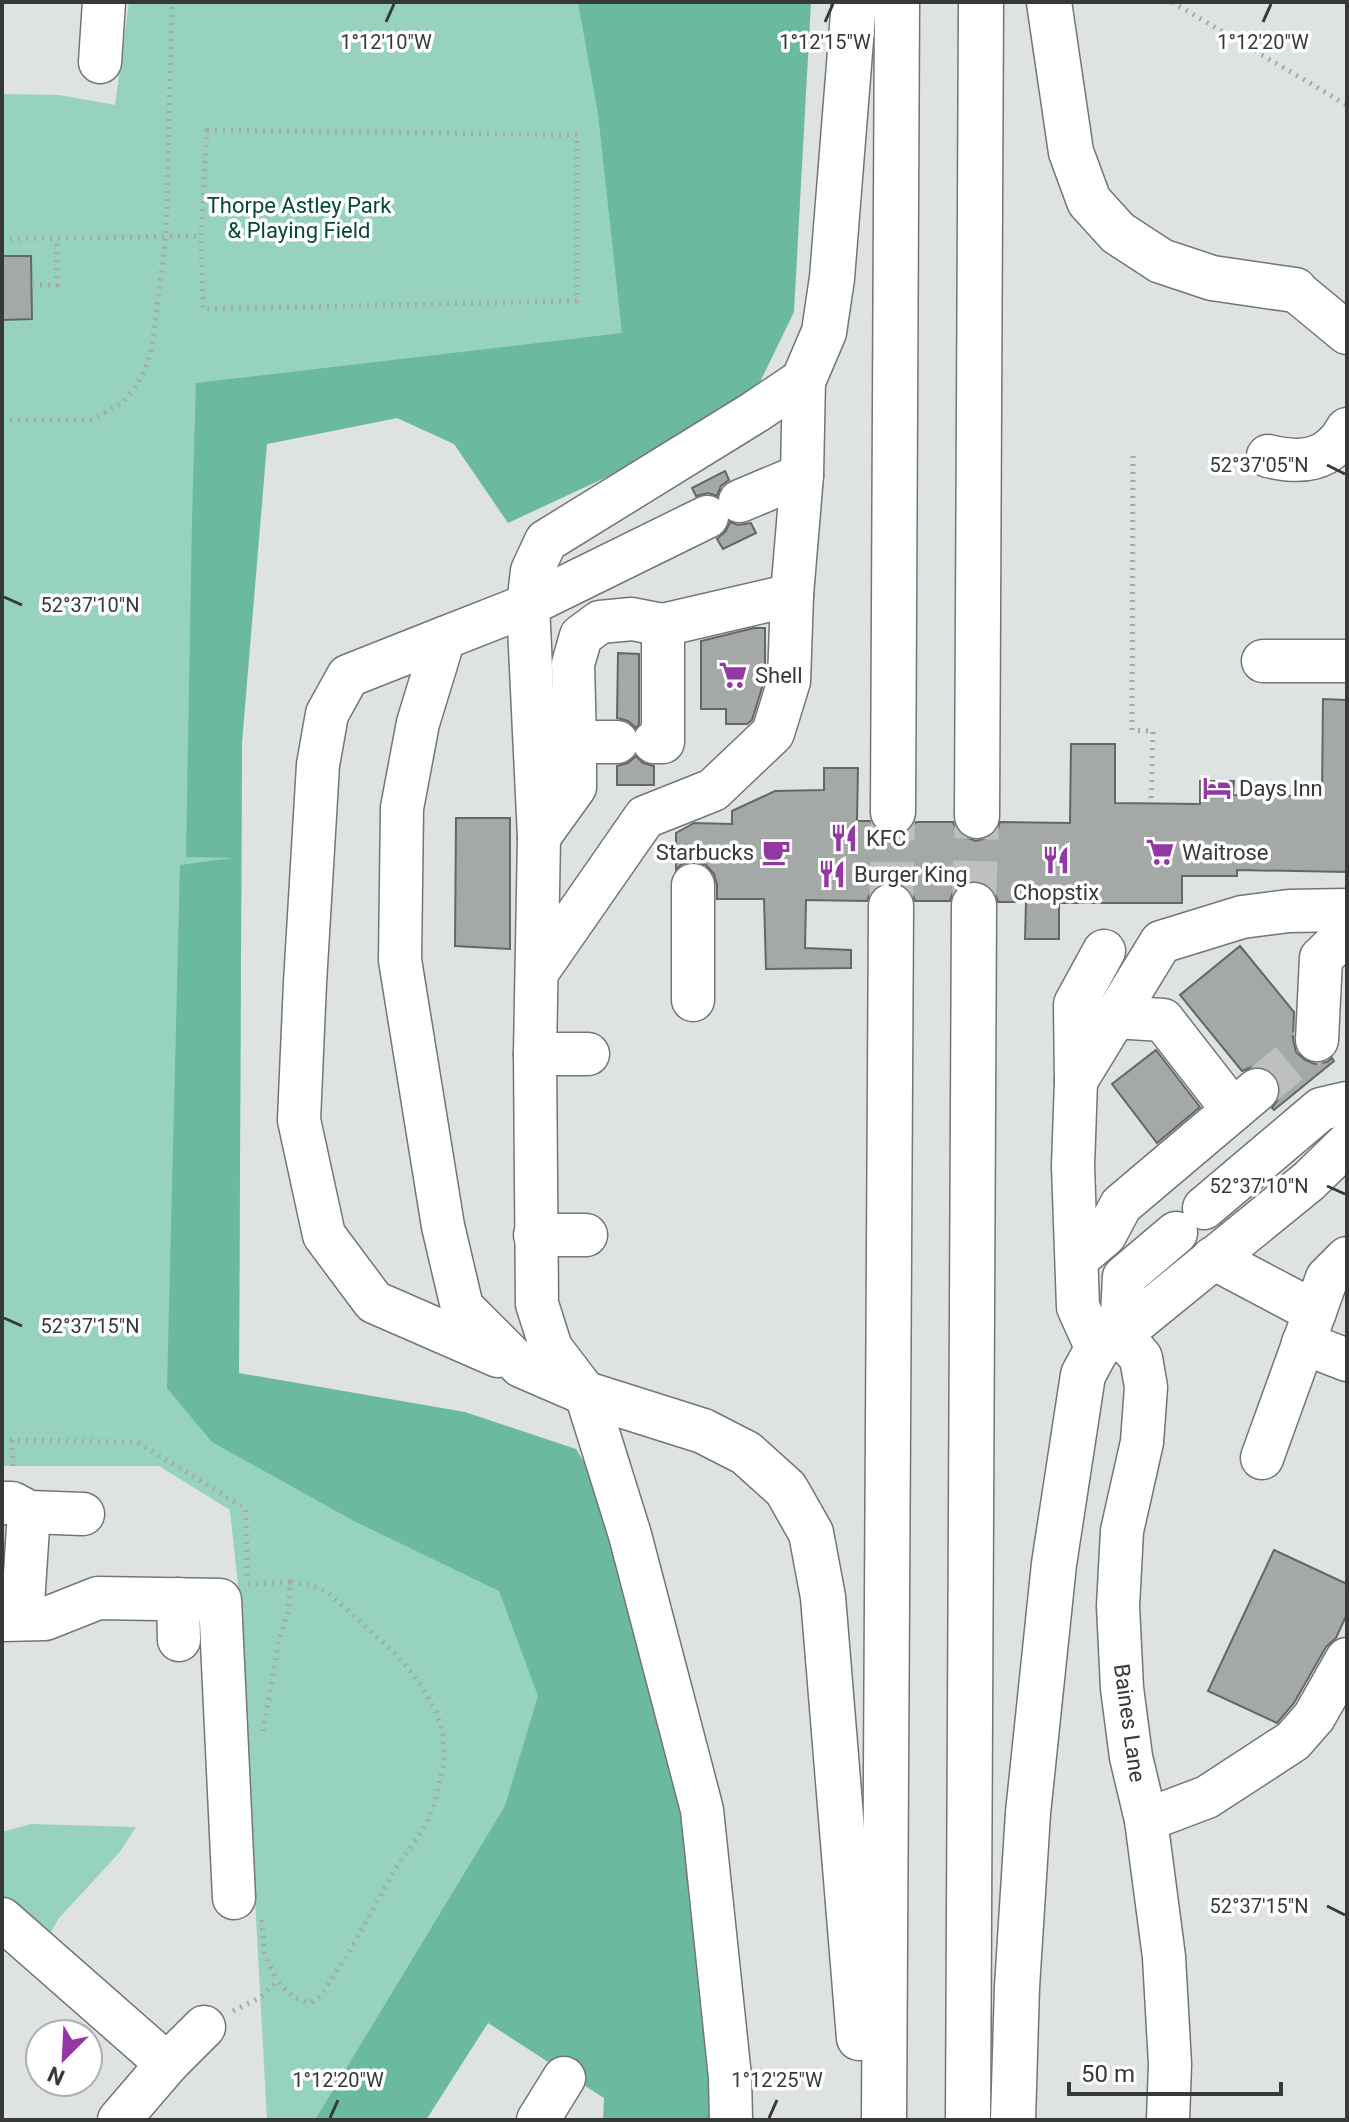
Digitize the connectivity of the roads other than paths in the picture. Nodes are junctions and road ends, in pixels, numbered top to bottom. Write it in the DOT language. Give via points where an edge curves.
graph roads {
  1 [pos="104,2"];
  2 [pos="854,2"];
  3 [pos="897,2"];
  4 [pos="981,2"];
  5 [pos="1049,2"];
  6 [pos="100,62"];
  7 [pos="1295,290"];
  8 [pos="1347,305"];
  9 [pos="1347,333"];
  10 [pos="804,379"];
  11 [pos="1347,429"];
  12 [pos="1268,456"];
  13 [pos="802,475"];
  14 [pos="792,595"];
  15 [pos="528,605"];
  16 [pos="663,625"];
  17 [pos="444,638"];
  18 [pos="1263,661"];
  19 [pos="1347,661"];
  20 [pos="575,742"];
  21 [pos="893,812"];
  22 [pos="977,816"];
  23 [pos="539,837"];
  24 [pos="693,885"];
  25 [pos="974,905"];
  26 [pos="891,906"];
  27 [pos="1347,910"];
  28 [pos="1347,933"];
  29 [pos="1104,951"];
  30 [pos="538,971"];
  31 [pos="693,1000"];
  32 [pos="1114,1017"];
  33 [pos="1317,1040"];
  34 [pos="535,1054"];
  35 [pos="588,1054"];
  36 [pos="1076,1081"];
  37 [pos="1347,1103"];
  38 [pos="1347,1144"];
  39 [pos="535,1235"];
  40 [pos="586,1235"];
  41 [pos="1078,1258"];
  42 [pos="1213,1258"];
  43 [pos="1347,1258"];
  44 [pos="1309,1327"];
  45 [pos="1109,1341"];
  46 [pos="1347,1360"];
  47 [pos="521,1366"];
  48 [pos="586,1394"];
  49 [pos="1262,1458"];
  50 [pos="12,1479"];
  51 [pos="83,1514"];
  52 [pos="178,1599"];
  53 [pos="12,1620"];
  54 [pos="179,1640"];
  55 [pos="1347,1659"];
  56 [pos="1146,1820"];
  57 [pos="248,1907"];
  58 [pos="2,1920"];
  59 [pos="204,2027"];
  60 [pos="167,2064"];
  61 [pos="119,2120"];
  62 [pos="731,2120"];
  63 [pos="868,2120"];
  64 [pos="884,2120"];
  65 [pos="968,2120"];
  66 [pos="1013,2120"];
  67 [pos="1168,2120"];
  1 -- 6 [label="street"];
  2 -- 10 [label="highway" via="832,278 824,332"];
  3 -- 21 [label="highway"];
  4 -- 22 [label="highway"];
  5 -- 7 [label="highway" via="1071,152 1089,201 1118,233 1161,261 1212,278"];
  7 -- 8 [label="street"];
  7 -- 9 [label="street"];
  10 -- 13 [label="street"];
  10 -- 15 [label="street" via="546,541 532,571"];
  11 -- 12 [label="street" via="1314,458 1291,462"];
  13 -- 14 [label="street"];
  13 -- 15 [label="street"];
  14 -- 16 [label="street"];
  14 -- 30 [label="street" via="789,681 773,733 713,790 645,817"];
  15 -- 17 [label="street"];
  15 -- 23 [label="street"];
  16 -- 20 [label="street" via="632,619 600,622 581,636 573,664"];
  16 -- 20 [label="street" via="663,742"];
  17 -- 47 [label="street" via="418,723 402,808 400,960 443,1226 462,1307"];
  17 -- 47 [label="street" via="348,676 327,714 318,765 299,1120 324,1235 374,1302"];
  18 -- 19 [label="street"];
  20 -- 23 [label="street" via="575,787"];
  23 -- 30 [label="street"];
  24 -- 31 [label="street"];
  25 -- 65 [label="highway"];
  26 -- 64 [label="highway"];
  27 -- 32 [label="street" via="1242,917 1161,942"];
  28 -- 33 [label="street" via="1321,958"];
  29 -- 36 [label="street, Baines Lane" via="1075,1004"];
  30 -- 34 [label="street"];
  32 -- 36 [label="street"];
  32 -- 41 [label="street" via="1163,1020 1245,1100 1121,1205 1105,1235"];
  34 -- 35 [label="street"];
  34 -- 39 [label="street"];
  36 -- 41 [label="street, Baines Lane"];
  37 -- 45 [label="street" via="1321,1109 1124,1277"];
  38 -- 42 [label="street"];
  39 -- 40 [label="street"];
  39 -- 48 [label="street" via="537,1304 551,1348"];
  41 -- 45 [label="street, Baines Lane" via="1078,1307"];
  42 -- 44 [label="street"];
  42 -- 45 [label="street"];
  43 -- 44 [label="street" via="1327,1278"];
  44 -- 46 [label="street"];
  44 -- 49 [label="street"];
  45 -- 56 [label="street, Baines Lane" via="1141,1358 1146,1387 1142,1442 1122,1531 1118,1606 1123,1702"];
  45 -- 66 [label="highway" via="1083,1375 1054,1564 1028,1813"];
  47 -- 48 [label="street"];
  48 -- 62 [label="street" via="630,1535 702,1810"];
  48 -- 63 [label="highway" via="703,1431 746,1453 786,1489 811,1533 823,1597"];
  50 -- 51 [label="street"];
  50 -- 53 [label="street"];
  52 -- 53 [label="street" via="98,1598 45,1619"];
  52 -- 54 [label="street"];
  52 -- 57 [label="street" via="234,1592"];
  55 -- 56 [label="street" via="1314,1717 1293,1741 1207,1797"];
  56 -- 67 [label="street, Baines Lane" via="1164,1957"];
  58 -- 60 [label="street"];
  59 -- 60 [label="street"];
  60 -- 61 [label="street"];
}
